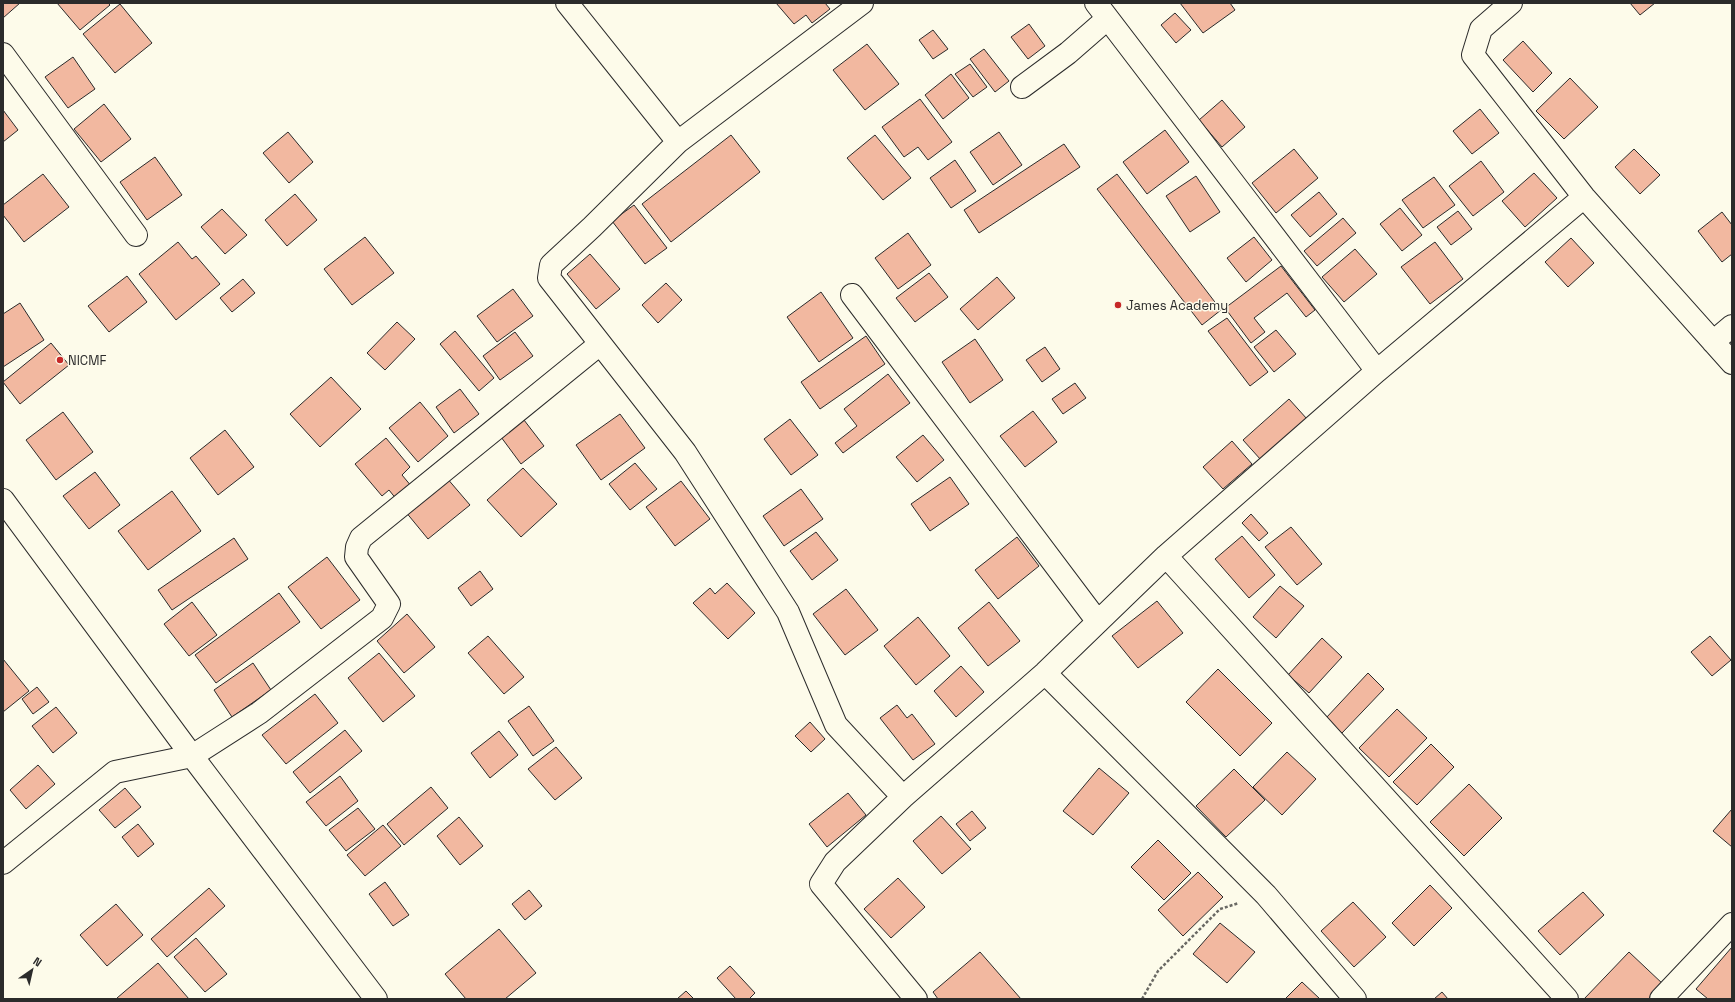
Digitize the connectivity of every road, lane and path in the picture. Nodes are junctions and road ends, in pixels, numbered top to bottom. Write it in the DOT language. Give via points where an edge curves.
graph roads {
  1 [pos="567,3"];
  2 [pos="862,3"];
  3 [pos="1511,3"];
  4 [pos="1102,11"];
  5 [pos="3,54"];
  6 [pos="1022,87"];
  7 [pos="678,142"];
  8 [pos="1584,197"];
  9 [pos="136,235"];
  10 [pos="852,295"];
  11 [pos="1732,326"];
  12 [pos="1713,342"];
  13 [pos="600,344"];
  14 [pos="1732,363"];
  15 [pos="1377,372"];
  16 [pos="3,500"];
  17 [pos="1166,556"];
  18 [pos="1098,622"];
  19 [pos="1045,673"];
  20 [pos="192,756"];
  21 [pos="904,797"];
  22 [pos="3,863"];
  23 [pos="1266,895"];
  24 [pos="1732,924"];
  25 [pos="376,999"];
  26 [pos="916,999"];
  27 [pos="1142,999"];
  28 [pos="1355,999"];
  29 [pos="1567,999"];
  30 [pos="1661,999"];
  1 -- 7 [label="street"];
  2 -- 7 [label="street"];
  3 -- 8 [label="street" via="1481,29 1473,55"];
  4 -- 6 [label="street" via="1068,53"];
  4 -- 15 [label="street"];
  5 -- 9 [label="street"];
  7 -- 13 [label="street" via="551,265 549,278"];
  8 -- 12 [label="street"];
  8 -- 15 [label="street"];
  10 -- 18 [label="street"];
  11 -- 12 [label="street"];
  12 -- 14 [label="street"];
  13 -- 20 [label="street" via="361,538 356,557 389,604 382,618 259,713"];
  13 -- 21 [label="street" via="685,452 788,612 836,725"];
  15 -- 17 [label="street"];
  16 -- 20 [label="street"];
  17 -- 18 [label="street"];
  17 -- 29 [label="street"];
  18 -- 19 [label="street"];
  19 -- 21 [label="street"];
  19 -- 23 [label="street"];
  20 -- 22 [label="street" via="115,772"];
  20 -- 25 [label="street"];
  21 -- 26 [label="street" via="835,862 821,884"];
  23 -- 27 [label="path" via="1220,909 1158,971"];
  23 -- 28 [label="street"];
  24 -- 30 [label="street"];
}
